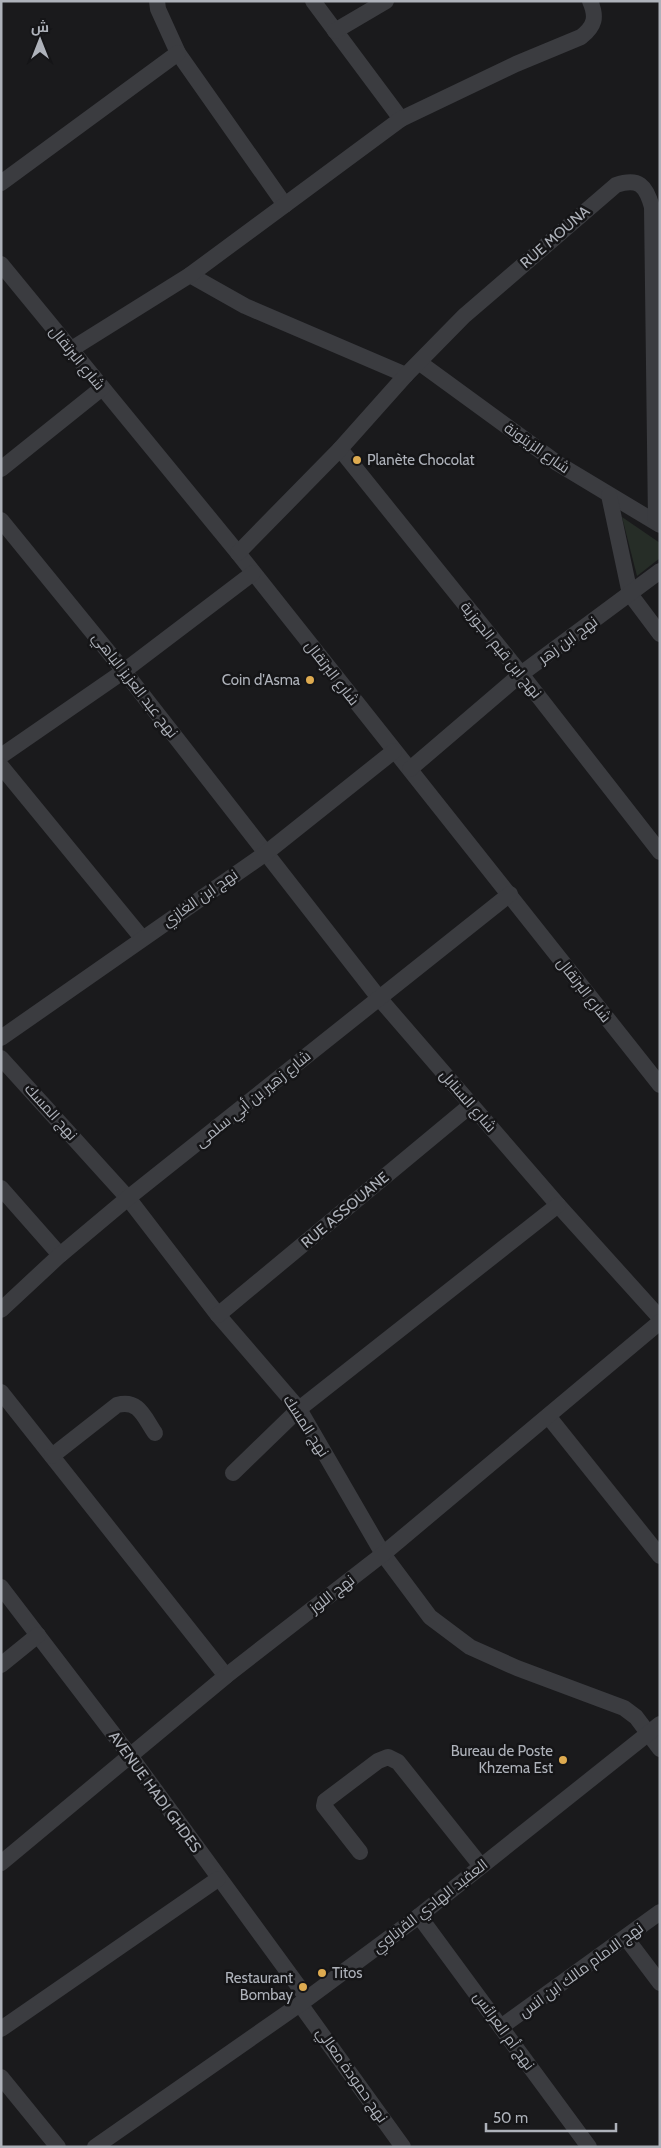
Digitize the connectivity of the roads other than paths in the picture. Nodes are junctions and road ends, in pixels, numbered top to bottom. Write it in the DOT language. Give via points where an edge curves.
graph roads {
  1 [pos="157,1"];
  2 [pos="313,1"];
  3 [pos="386,1"];
  4 [pos="590,1"];
  5 [pos="335,30"];
  6 [pos="178,53"];
  7 [pos="401,120"];
  8 [pos="1,183"];
  9 [pos="285,205"];
  10 [pos="1,264"];
  11 [pos="190,275"];
  12 [pos="70,350"];
  13 [pos="420,362"];
  14 [pos="406,376"];
  15 [pos="102,388"];
  16 [pos="340,449"];
  17 [pos="1,469"];
  18 [pos="609,495"];
  19 [pos="1,520"];
  20 [pos="658,524"];
  21 [pos="238,553"];
  22 [pos="660,571"];
  23 [pos="253,573"];
  24 [pos="630,594"];
  25 [pos="660,634"];
  26 [pos="124,671"];
  27 [pos="521,674"];
  28 [pos="394,751"];
  29 [pos="1,756"];
  30 [pos="1,766"];
  31 [pos="410,769"];
  32 [pos="660,852"];
  33 [pos="266,853"];
  34 [pos="510,894"];
  35 [pos="142,938"];
  36 [pos="379,998"];
  37 [pos="1,1038"];
  38 [pos="1,1058"];
  39 [pos="660,1085"];
  40 [pos="471,1105"];
  41 [pos="1,1188"];
  42 [pos="128,1198"];
  43 [pos="558,1205"];
  44 [pos="60,1255"];
  45 [pos="1,1310"];
  46 [pos="218,1314"];
  47 [pos="660,1318"];
  48 [pos="660,1322"];
  49 [pos="1,1392"];
  50 [pos="299,1409"];
  51 [pos="548,1416"];
  52 [pos="155,1433"];
  53 [pos="52,1456"];
  54 [pos="233,1473"];
  55 [pos="383,1554"];
  56 [pos="660,1556"];
  57 [pos="1,1587"];
  58 [pos="38,1635"];
  59 [pos="1,1665"];
  60 [pos="226,1676"];
  61 [pos="654,1728"];
  62 [pos="660,1749"];
  63 [pos="131,1757"];
  64 [pos="360,1852"];
  65 [pos="1,1863"];
  66 [pos="481,1866"];
  67 [pos="218,1879"];
  68 [pos="660,1912"];
  69 [pos="419,1916"];
  70 [pos="626,1938"];
  71 [pos="660,1983"];
  72 [pos="304,2001"];
  73 [pos="501,2027"];
  74 [pos="1,2029"];
  75 [pos="1,2077"];
  76 [pos="58,2147"];
  77 [pos="95,2147"];
  78 [pos="403,2147"];
  79 [pos="589,2147"];
  1 -- 6 [label="street"];
  2 -- 5 [label="street"];
  3 -- 5 [label="street"];
  4 -- 7 [label="street" via="595,17 590,30 581,36"];
  5 -- 7 [label="street"];
  6 -- 8 [label="street"];
  6 -- 9 [label="street"];
  7 -- 9 [label="street"];
  9 -- 11 [label="street"];
  10 -- 12 [label="street, شارع البرتقال"];
  11 -- 12 [label="street"];
  11 -- 14 [label="street" via="245,306"];
  12 -- 15 [label="street, شارع البرتقال"];
  13 -- 14 [label="street, RUE MOUNA"];
  13 -- 18 [label="street, شارع الزيتونة" via="557,463"];
  13 -- 20 [label="street, RUE MOUNA" via="464,316 616,185 627,181 644,187 652,207"];
  14 -- 16 [label="street, RUE MOUNA"];
  15 -- 17 [label="street"];
  15 -- 21 [label="street, شارع البرتقال"];
  16 -- 21 [label="street, RUE MOUNA"];
  16 -- 27 [label="street, نهج ابن قيم الجوزية"];
  18 -- 20 [label="street, شارع الزيتونة"];
  18 -- 24 [label="street"];
  19 -- 26 [label="street, نهج عبد العزيز الباهي"];
  21 -- 23 [label="street, شارع البرتقال"];
  22 -- 24 [label="street, نهج ابن زهر"];
  23 -- 26 [label="street"];
  23 -- 28 [label="street, شارع البرتقال"];
  24 -- 25 [label="street"];
  24 -- 27 [label="street, نهج ابن زهر"];
  26 -- 29 [label="street"];
  26 -- 33 [label="street, نهج عبد العزيز الباهي"];
  27 -- 31 [label="street, نهج ابن زهر"];
  27 -- 32 [label="street, نهج ابن قيم الجوزية"];
  28 -- 31 [label="street, شارع البرتقال"];
  28 -- 33 [label="street, نهج ابن الغازي"];
  30 -- 35 [label="street"];
  31 -- 34 [label="street, شارع البرتقال"];
  33 -- 35 [label="street, نهج ابن الغازي"];
  33 -- 36 [label="street, نهج عبد العزيز الباهي"];
  34 -- 36 [label="street, شارع زهير بن أبي سلمى"];
  34 -- 39 [label="street, شارع البرتقال"];
  35 -- 37 [label="street, نهج ابن الغازي"];
  36 -- 40 [label="street, شارع السنابل"];
  36 -- 42 [label="street, شارع زهير بن أبي سلمى"];
  38 -- 42 [label="street, نهج المسك"];
  40 -- 43 [label="street, شارع السنابل"];
  40 -- 46 [label="street, RUE ASSOUANE"];
  41 -- 44 [label="street"];
  42 -- 44 [label="street, شارع زهير بن أبي سلمى"];
  42 -- 46 [label="street, نهج المسك"];
  43 -- 47 [label="street, شارع السنابل"];
  43 -- 50 [label="street"];
  44 -- 45 [label="street, شارع زهير بن أبي سلمى"];
  46 -- 50 [label="street, نهج المسك"];
  48 -- 51 [label="street, نهج اللوز"];
  49 -- 53 [label="street"];
  50 -- 54 [label="street"];
  50 -- 55 [label="street, نهج المسك"];
  51 -- 55 [label="street, نهج اللوز"];
  51 -- 56 [label="street"];
  52 -- 53 [label="street" via="136,1405 126,1402 117,1405"];
  53 -- 60 [label="street"];
  55 -- 60 [label="street, نهج اللوز"];
  55 -- 61 [label="street, نهج المسك" via="430,1617 470,1646 517,1668 624,1708"];
  57 -- 58 [label="street, AVENUE HADI GHDES"];
  58 -- 59 [label="street"];
  58 -- 63 [label="street, AVENUE HADI GHDES"];
  60 -- 63 [label="street, نهج اللوز"];
  61 -- 62 [label="street, نهج المسك"];
  61 -- 66 [label="street, العقيد الهادي القرناوي"];
  63 -- 65 [label="street, نهج اللوز"];
  63 -- 67 [label="street, AVENUE HADI GHDES"];
  64 -- 66 [label="street" via="324,1806 325,1801 388,1757 398,1762"];
  66 -- 69 [label="street, العقيد الهادي القرناوي"];
  67 -- 72 [label="street, AVENUE HADI GHDES"];
  67 -- 74 [label="street"];
  68 -- 70 [label="street, نهج الامام مالك ابن انس"];
  69 -- 72 [label="street, العقيد الهادي القرناوي"];
  69 -- 73 [label="street, نهج أم العرائس"];
  70 -- 71 [label="street"];
  70 -- 73 [label="street, نهج الامام مالك ابن انس"];
  72 -- 77 [label="street, العقيد الهادي القرناوي"];
  72 -- 78 [label="street, نهج حمودة معالي"];
  73 -- 79 [label="street, نهج أم العرائس"];
  75 -- 76 [label="street"];
}
